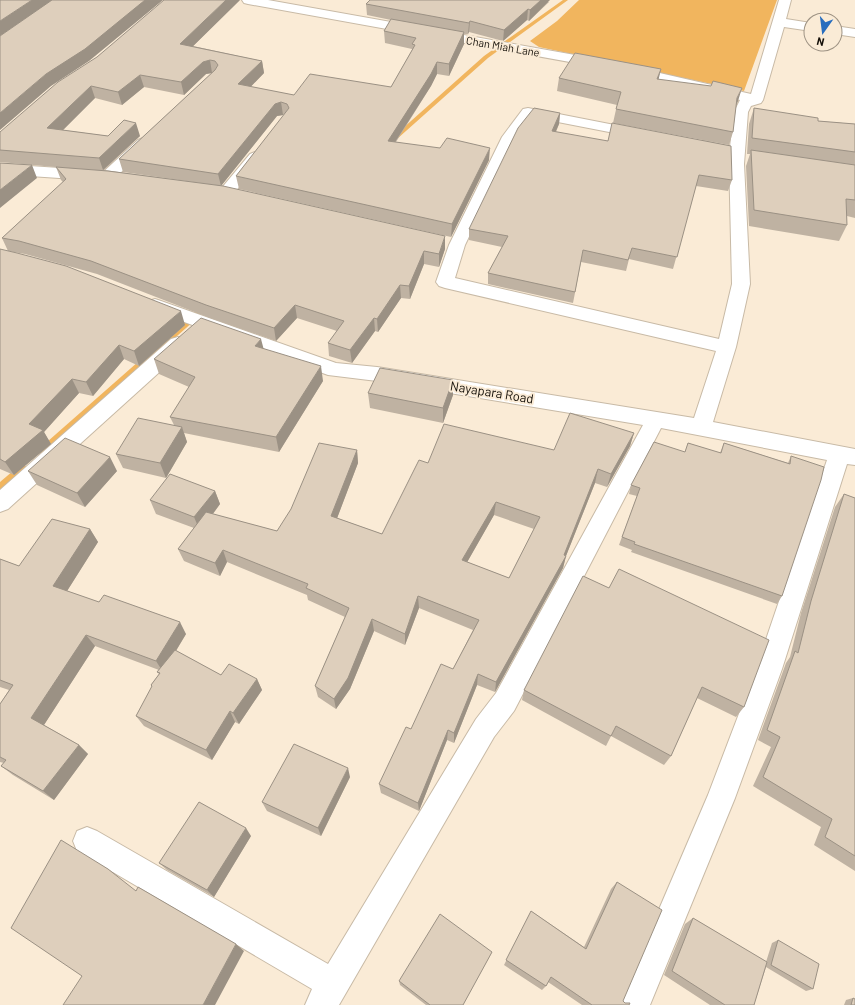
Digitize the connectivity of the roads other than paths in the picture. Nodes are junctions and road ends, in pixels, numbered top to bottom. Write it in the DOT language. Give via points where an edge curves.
graph roads {
  1 [pos="248,0"];
  2 [pos="785,0"];
  3 [pos="778,22"];
  4 [pos="803,25"];
  5 [pos="843,31"];
  6 [pos="855,33"];
  7 [pos="756,100"];
  8 [pos="154,133"];
  9 [pos="652,136"];
  10 [pos="690,144"];
  11 [pos="264,145"];
  12 [pos="742,157"];
  13 [pos="0,169"];
  14 [pos="107,177"];
  15 [pos="127,179"];
  16 [pos="226,194"];
  17 [pos="139,299"];
  18 [pos="202,323"];
  19 [pos="727,347"];
  20 [pos="656,419"];
  21 [pos="701,427"];
  22 [pos="847,455"];
  23 [pos="0,503"];
  24 [pos="87,841"];
  25 [pos="327,994"];
  26 [pos="634,1005"];
  1 -- 7 [label="street, Chan Miah Lane" via="603,64"];
  2 -- 3 [label="street"];
  3 -- 4 [label="street"];
  3 -- 7 [label="street"];
  5 -- 6 [label="street"];
  7 -- 12 [label="street" via="745,103 741,112"];
  8 -- 14 [label="street"];
  9 -- 19 [label="street" via="528,112 509,137 450,243 445,282"];
  10 -- 12 [label="street"];
  11 -- 16 [label="street"];
  12 -- 19 [label="street" via="742,284"];
  13 -- 14 [label="street"];
  14 -- 15 [label="street"];
  17 -- 18 [label="street, Nayapara Road"];
  18 -- 20 [label="street, Nayapara Road" via="334,370 377,374"];
  18 -- 23 [label="street"];
  19 -- 21 [label="street"];
  20 -- 21 [label="street, Nayapara Road"];
  20 -- 25 [label="street" via="505,702 485,728"];
  21 -- 22 [label="street, Nayapara Road"];
  22 -- 26 [label="street" via="721,798"];
  24 -- 25 [label="street"];
}
